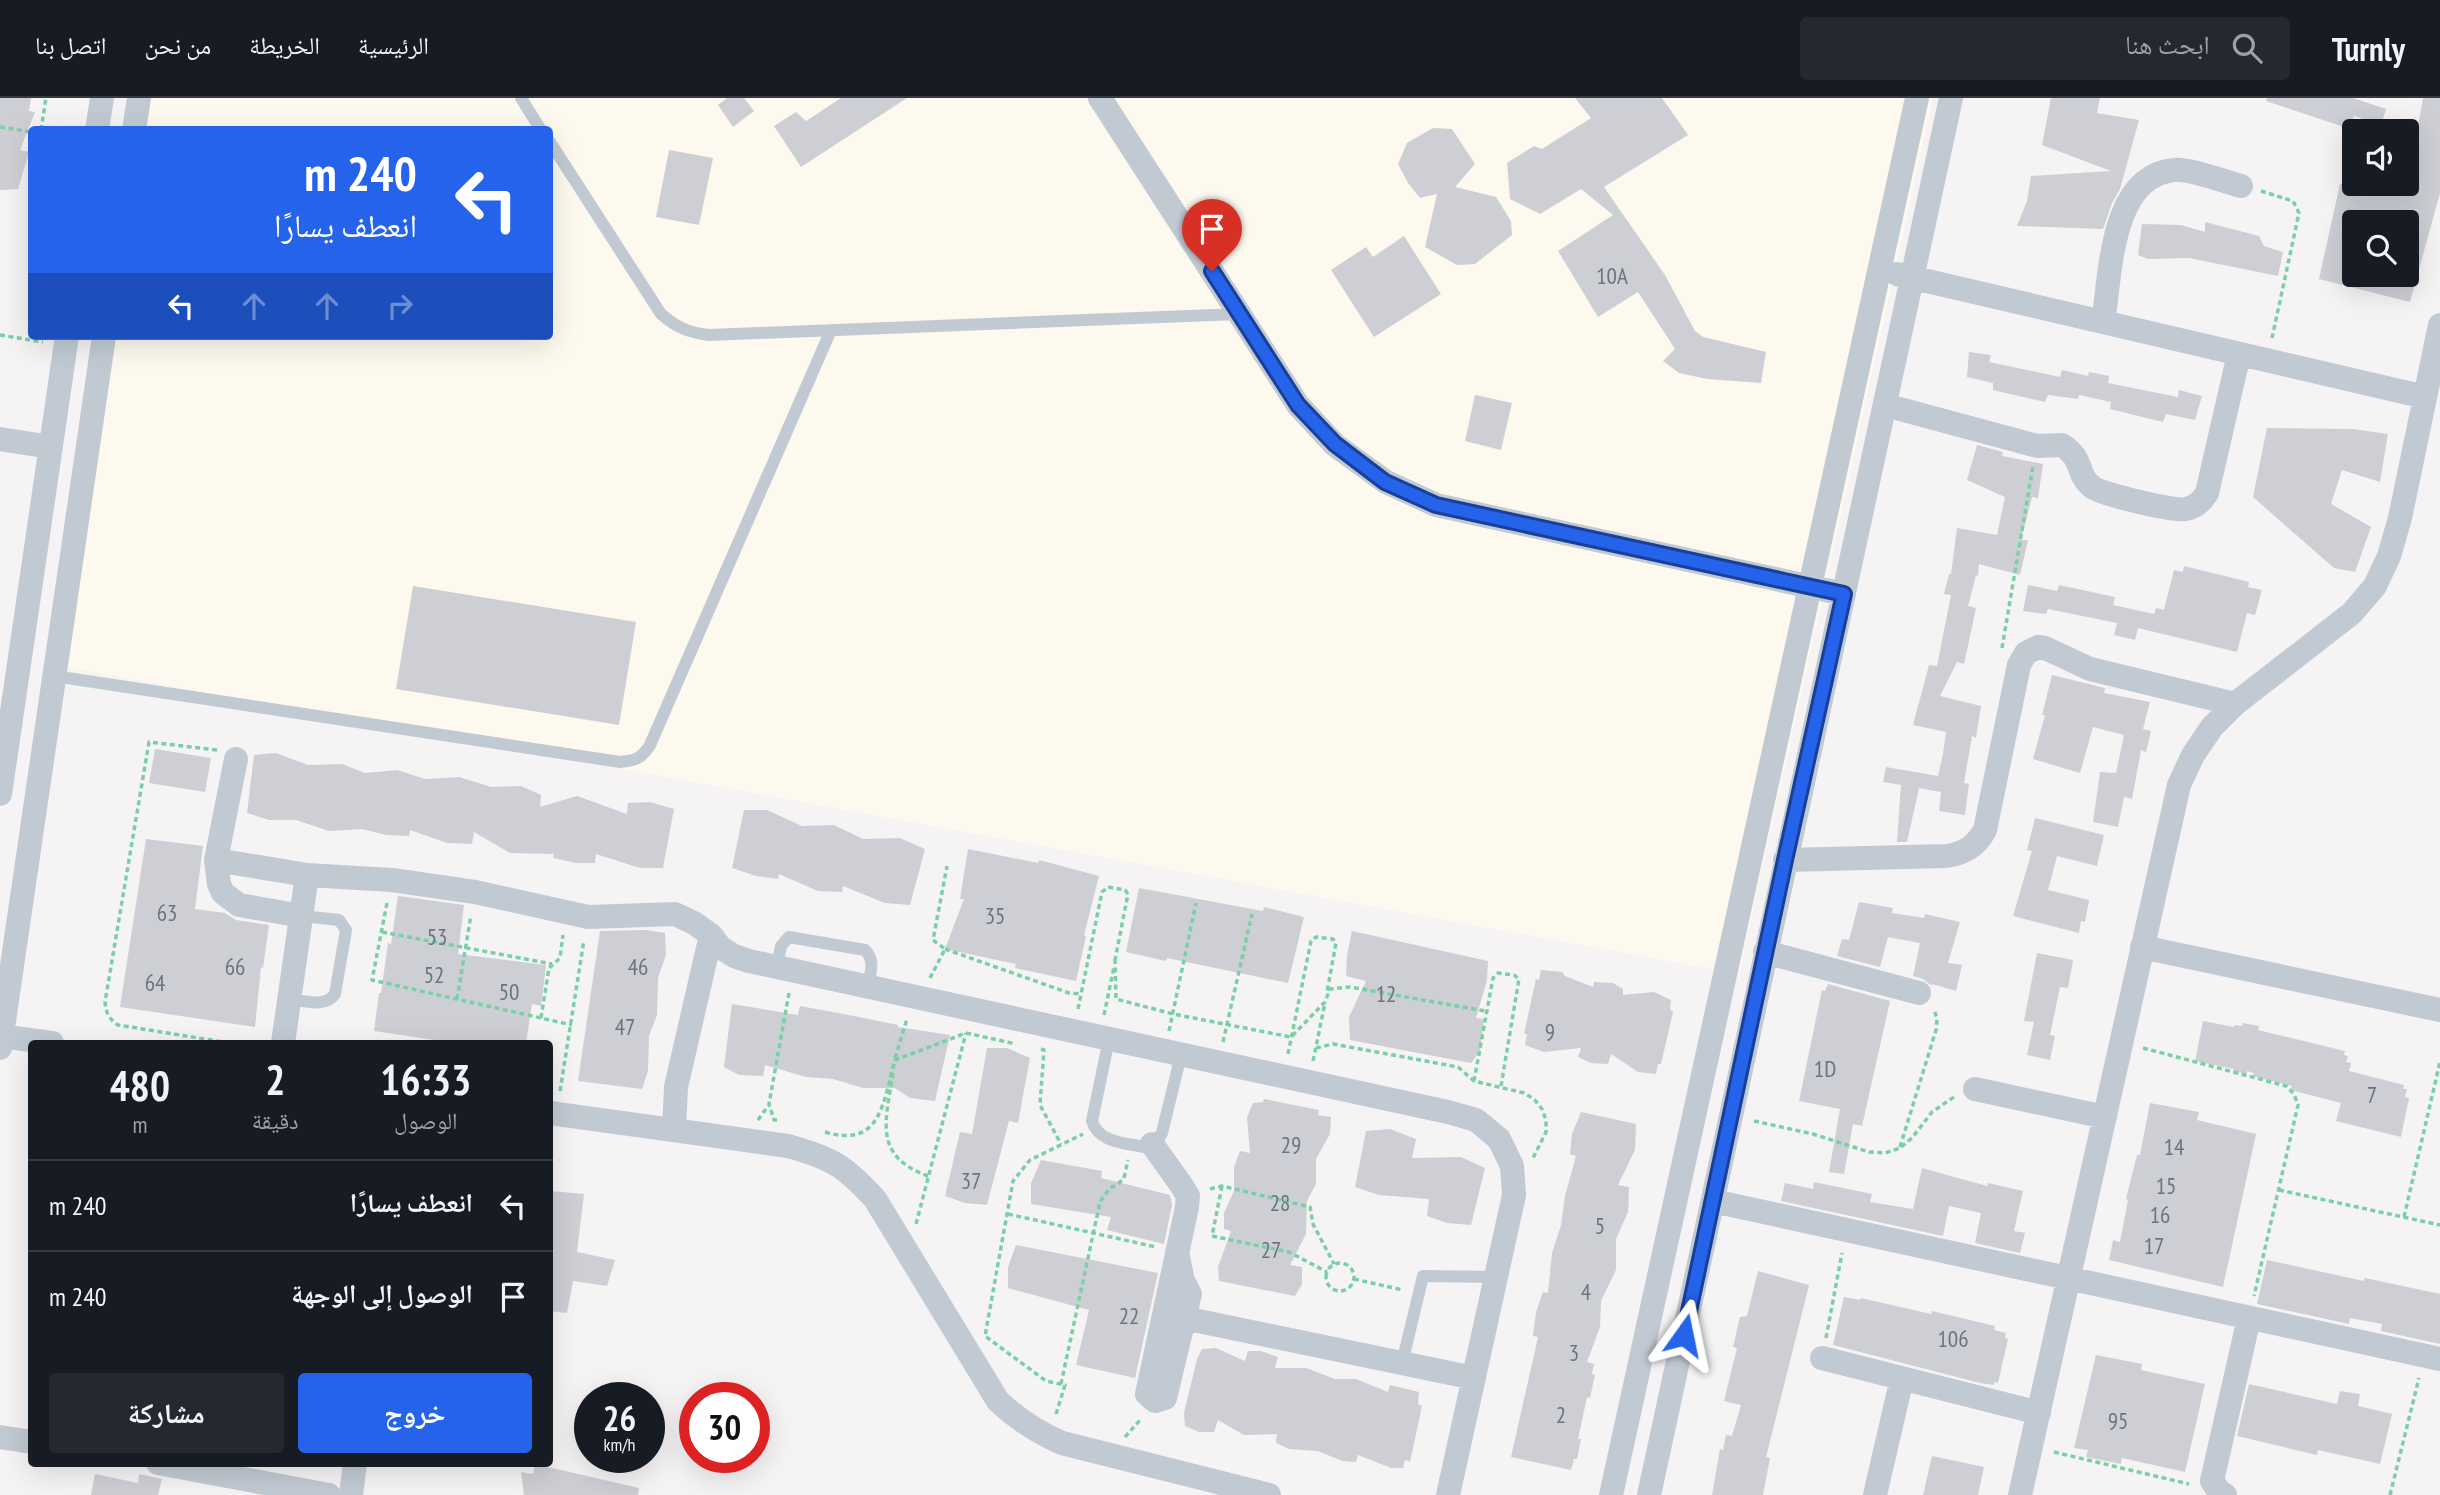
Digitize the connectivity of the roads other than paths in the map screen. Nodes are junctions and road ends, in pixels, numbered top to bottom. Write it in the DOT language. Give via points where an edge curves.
graph roads {
  1 [pos="102,98"];
  2 [pos="139,98"];
  3 [pos="521,98"];
  4 [pos="1100,98"];
  5 [pos="1917,98"];
  6 [pos="1951,98"];
  7 [pos="98,126"];
  8 [pos="135,126"];
  9 [pos="538,126"];
  10 [pos="553,147"];
  11 [pos="2241,186"];
  12 [pos="1879,270"];
  13 [pos="1913,278"];
  14 [pos="1240,314"];
  15 [pos="2103,322"];
  16 [pos="2440,325"];
  17 [pos="831,330"];
  18 [pos="103,340"];
  19 [pos="66,341"];
  20 [pos="2239,354"];
  21 [pos="2425,397"];
  22 [pos="1885,405"];
  23 [pos="0,439"];
  24 [pos="51,447"];
  25 [pos="1809,587"];
  26 [pos="1844,594"];
  27 [pos="54,676"];
  28 [pos="2235,704"];
  29 [pos="3,749"];
  30 [pos="236,759"];
  31 [pos="0,794"];
  32 [pos="216,860"];
  33 [pos="1785,860"];
  34 [pos="307,875"];
  35 [pos="302,916"];
  36 [pos="711,935"];
  37 [pos="2142,947"];
  38 [pos="1765,952"];
  39 [pos="785,968"];
  40 [pos="867,987"];
  41 [pos="1919,993"];
  42 [pos="289,999"];
  43 [pos="2440,1010"];
  44 [pos="1104,1039"];
  45 [pos="1,1040"];
  46 [pos="283,1040"];
  47 [pos="28,1042"];
  48 [pos="1173,1053"];
  49 [pos="1976,1089"];
  50 [pos="553,1113"];
  51 [pos="2105,1117"];
  52 [pos="674,1130"];
  53 [pos="1142,1144"];
  54 [pos="1713,1201"];
  55 [pos="1496,1277"];
  56 [pos="2068,1278"];
  57 [pos="2249,1318"];
  58 [pos="1174,1331"];
  59 [pos="2432,1357"];
  60 [pos="1822,1358"];
  61 [pos="1402,1363"];
  62 [pos="1474,1378"];
  63 [pos="1902,1378"];
  64 [pos="1155,1401"];
  65 [pos="2039,1413"];
  66 [pos="0,1437"];
  67 [pos="28,1441"];
  68 [pos="179,1467"];
  69 [pos="354,1467"];
  70 [pos="2222,1493"];
  71 [pos="1256,1494"];
  72 [pos="329,1495"];
  73 [pos="351,1495"];
  74 [pos="1448,1495"];
  75 [pos="1611,1495"];
  76 [pos="1649,1495"];
  77 [pos="1875,1495"];
  78 [pos="2020,1495"];
  1 -- 7 [label="street"];
  2 -- 8 [label="street"];
  3 -- 9 [label="lane"];
  4 -- 14 [label="street"];
  5 -- 12 [label="street"];
  6 -- 13 [label="street"];
  10 -- 17 [label="lane" via="661,314 674,325 709,335"];
  11 -- 15 [label="street" via="2176,169 2154,174 2137,187 2118,229"];
  12 -- 13 [label="street"];
  12 -- 25 [label="street"];
  13 -- 15 [label="street"];
  13 -- 22 [label="street"];
  14 -- 17 [label="lane"];
  14 -- 25 [label="street" via="1298,405 1335,444 1385,482 1436,505"];
  15 -- 20 [label="street"];
  16 -- 21 [label="street"];
  17 -- 27 [label="lane" via="650,745 632,761"];
  18 -- 27 [label="street"];
  19 -- 24 [label="street"];
  20 -- 21 [label="street"];
  20 -- 22 [label="street" via="2207,493 2196,506 2179,510 2099,492 2085,480 2078,458 2062,444 2037,446"];
  21 -- 28 [label="street" via="2400,518 2375,586 2352,613"];
  22 -- 26 [label="street"];
  23 -- 24 [label="street"];
  24 -- 29 [label="street"];
  25 -- 26 [label="street"];
  25 -- 75 [label="street"];
  26 -- 33 [label="street"];
  27 -- 45 [label="street"];
  28 -- 33 [label="street" via="2090,669 2038,648 2026,653 2020,665 1985,830 1970,848 1947,856"];
  28 -- 37 [label="street" via="2212,727 2179,785"];
  29 -- 31 [label="street"];
  30 -- 32 [label="street"];
  32 -- 34 [label="street"];
  32 -- 35 [label="street" via="219,884 230,900"];
  33 -- 38 [label="street"];
  34 -- 35 [label="street"];
  34 -- 36 [label="street" via="392,880 475,892 576,914 676,914"];
  35 -- 42 [label="street"];
  35 -- 42 [label="lane" via="339,920 346,930 331,1000"];
  36 -- 39 [label="street" via="734,956"];
  36 -- 52 [label="street" via="676,1087"];
  37 -- 43 [label="street"];
  37 -- 51 [label="street"];
  38 -- 41 [label="street"];
  38 -- 54 [label="street"];
  39 -- 40 [label="street"];
  39 -- 40 [label="lane" via="781,946 789,937 865,950 872,959"];
  40 -- 44 [label="street"];
  42 -- 46 [label="street"];
  44 -- 48 [label="street"];
  44 -- 53 [label="lane" via="1094,1128 1104,1138"];
  45 -- 47 [label="street"];
  48 -- 53 [label="lane" via="1162,1133"];
  48 -- 55 [label="street" via="1476,1120 1499,1139 1512,1166 1514,1195"];
  49 -- 51 [label="street"];
  50 -- 52 [label="street"];
  51 -- 56 [label="street"];
  52 -- 71 [label="street" via="788,1146 821,1155 851,1173 875,1199 998,1401 1038,1433"];
  53 -- 58 [label="street" via="1188,1196 1177,1252"];
  54 -- 56 [label="street"];
  54 -- 76 [label="street"];
  55 -- 61 [label="lane" via="1423,1276"];
  55 -- 62 [label="street"];
  56 -- 57 [label="street"];
  56 -- 65 [label="street"];
  57 -- 59 [label="street"];
  57 -- 70 [label="street" via="2212,1481"];
  58 -- 61 [label="street"];
  58 -- 64 [label="street" via="1147,1394"];
  60 -- 63 [label="street"];
  61 -- 62 [label="street"];
  62 -- 74 [label="street"];
  63 -- 65 [label="street"];
  63 -- 77 [label="street"];
  65 -- 78 [label="street"];
  66 -- 67 [label="street"];
  68 -- 72 [label="street"];
  69 -- 73 [label="street"];
}
